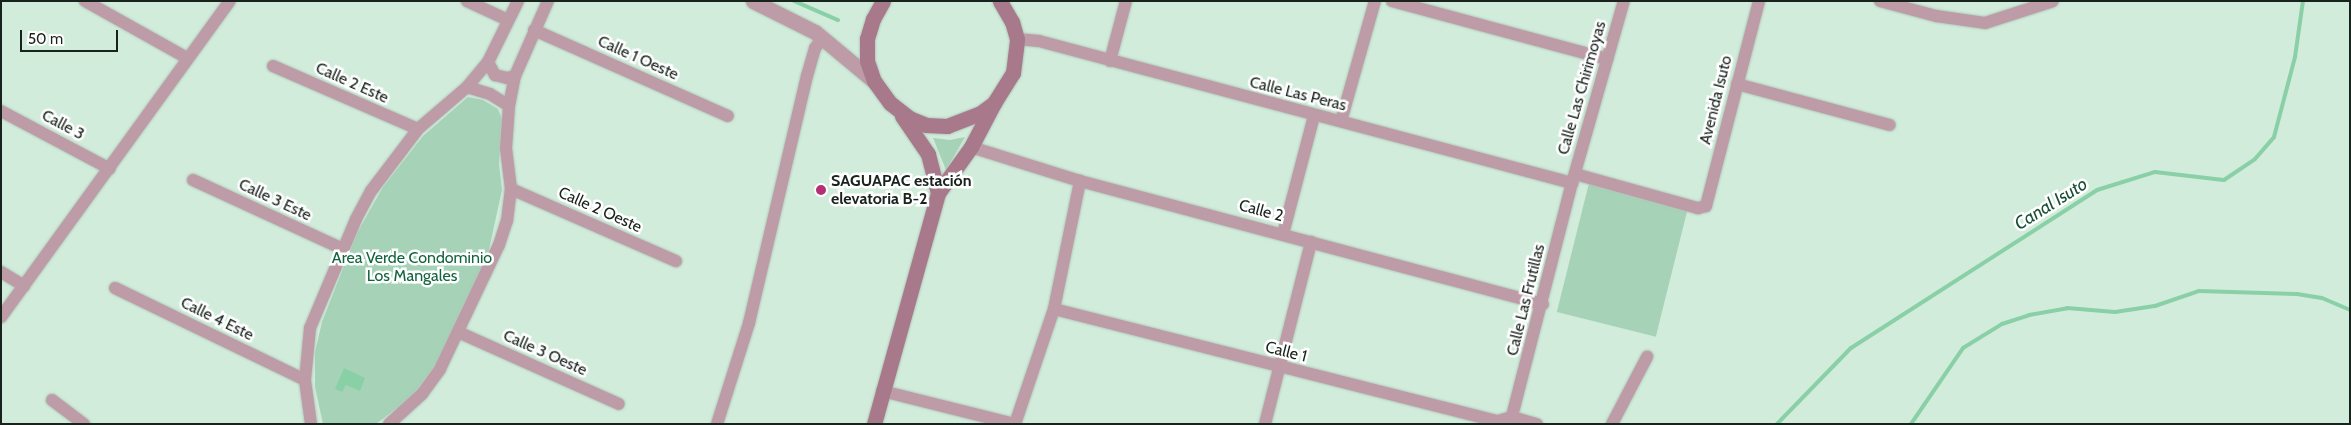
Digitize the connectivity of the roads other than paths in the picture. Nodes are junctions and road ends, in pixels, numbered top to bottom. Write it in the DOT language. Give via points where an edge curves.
graph roads {
  1 [pos="85,1"];
  2 [pos="230,1"];
  3 [pos="467,1"];
  4 [pos="518,1"];
  5 [pos="548,1"];
  6 [pos="753,1"];
  7 [pos="883,1"];
  8 [pos="1126,1"];
  9 [pos="1375,1"];
  10 [pos="1392,1"];
  11 [pos="1624,1"];
  12 [pos="1759,1"];
  13 [pos="1880,1"];
  14 [pos="2054,1"];
  15 [pos="1002,3"];
  16 [pos="508,20"];
  17 [pos="534,30"];
  18 [pos="822,39"];
  19 [pos="1016,39"];
  20 [pos="187,58"];
  21 [pos="1607,59"];
  22 [pos="1110,61"];
  23 [pos="488,62"];
  24 [pos="272,66"];
  25 [pos="515,76"];
  26 [pos="874,81"];
  27 [pos="1737,84"];
  28 [pos="467,87"];
  29 [pos="994,103"];
  30 [pos="509,106"];
  31 [pos="894,106"];
  32 [pos="1,111"];
  33 [pos="728,116"];
  34 [pos="1314,116"];
  35 [pos="1341,121"];
  36 [pos="1890,125"];
  37 [pos="418,130"];
  38 [pos="971,147"];
  39 [pos="110,169"];
  40 [pos="1573,179"];
  41 [pos="193,180"];
  42 [pos="1080,181"];
  43 [pos="511,189"];
  44 [pos="938,193"];
  45 [pos="1706,206"];
  46 [pos="1283,234"];
  47 [pos="1311,242"];
  48 [pos="343,249"];
  49 [pos="676,261"];
  50 [pos="1,272"];
  51 [pos="24,286"];
  52 [pos="115,288"];
  53 [pos="1543,304"];
  54 [pos="1054,309"];
  55 [pos="1,318"];
  56 [pos="458,332"];
  57 [pos="1647,357"];
  58 [pos="1280,368"];
  59 [pos="306,380"];
  60 [pos="882,391"];
  61 [pos="52,400"];
  62 [pos="619,404"];
  63 [pos="1511,420"];
  64 [pos="84,424"];
  65 [pos="311,424"];
  66 [pos="390,424"];
  67 [pos="717,424"];
  68 [pos="874,424"];
  69 [pos="1014,424"];
  70 [pos="1265,424"];
  71 [pos="1537,424"];
  72 [pos="1612,424"];
  1 -- 20 [label="street"];
  2 -- 20 [label="street"];
  3 -- 16 [label="street"];
  4 -- 16 [label="street"];
  5 -- 17 [label="street"];
  6 -- 18 [label="street"];
  7 -- 26 [label="main road" via="867,39 868,61"];
  8 -- 22 [label="street"];
  9 -- 35 [label="street"];
  10 -- 21 [label="street"];
  11 -- 21 [label="street, Calle Las Chirimoyas"];
  12 -- 27 [label="street, Avenida Isuto"];
  13 -- 14 [label="street" via="1936,16 1985,23"];
  15 -- 19 [label="main road"];
  16 -- 23 [label="street"];
  17 -- 25 [label="street"];
  17 -- 33 [label="street, Calle 1 Oeste"];
  18 -- 26 [label="street"];
  18 -- 67 [label="street" via="815,48 807,76 749,323"];
  19 -- 22 [label="street, Calle Las Peras" via="1039,41"];
  19 -- 29 [label="main road" via="1013,73"];
  20 -- 39 [label="street"];
  21 -- 40 [label="street, Calle Las Chirimoyas"];
  22 -- 34 [label="street, Calle Las Peras"];
  23 -- 25 [label="street" via="495,75"];
  23 -- 28 [label="street"];
  24 -- 37 [label="street, Calle 2 Este"];
  25 -- 30 [label="street"];
  26 -- 31 [label="main road"];
  27 -- 36 [label="street"];
  27 -- 45 [label="street, Avenida Isuto"];
  28 -- 30 [label="street" via="490,94"];
  28 -- 37 [label="street"];
  29 -- 31 [label="main road" via="980,114 947,126 926,125 909,118"];
  29 -- 38 [label="main road"];
  30 -- 43 [label="street" via="506,148"];
  31 -- 44 [label="main road" via="928,154"];
  32 -- 39 [label="street, Calle 3"];
  34 -- 35 [label="street, Calle Las Peras"];
  34 -- 46 [label="street"];
  35 -- 40 [label="street, Calle Las Peras"];
  37 -- 48 [label="street" via="371,191"];
  38 -- 42 [label="street, Calle 2"];
  38 -- 44 [label="main road"];
  39 -- 51 [label="street"];
  40 -- 45 [label="street, Calle Las Peras" via="1698,208"];
  40 -- 53 [label="street, Calle Las Frutillas"];
  41 -- 48 [label="street, Calle 3 Este"];
  42 -- 46 [label="street, Calle 2"];
  42 -- 54 [label="street"];
  43 -- 49 [label="street, Calle 2 Oeste"];
  43 -- 56 [label="street" via="502,237"];
  44 -- 60 [label="main road"];
  46 -- 47 [label="street, Calle 2"];
  47 -- 53 [label="street, Calle 2"];
  47 -- 58 [label="street"];
  48 -- 59 [label="street" via="310,328"];
  50 -- 51 [label="street"];
  51 -- 55 [label="street"];
  52 -- 59 [label="street, Calle 4 Este"];
  53 -- 63 [label="street, Calle Las Frutillas"];
  54 -- 58 [label="street, Calle 1"];
  54 -- 69 [label="street"];
  56 -- 62 [label="street, Calle 3 Oeste"];
  56 -- 66 [label="street" via="440,369 422,394"];
  57 -- 72 [label="street"];
  58 -- 63 [label="street, Calle 1" via="1498,421"];
  58 -- 70 [label="street"];
  59 -- 65 [label="street"];
  60 -- 68 [label="main road"];
  60 -- 69 [label="street"];
  61 -- 64 [label="street"];
  63 -- 71 [label="street, Calle 1"];
}
